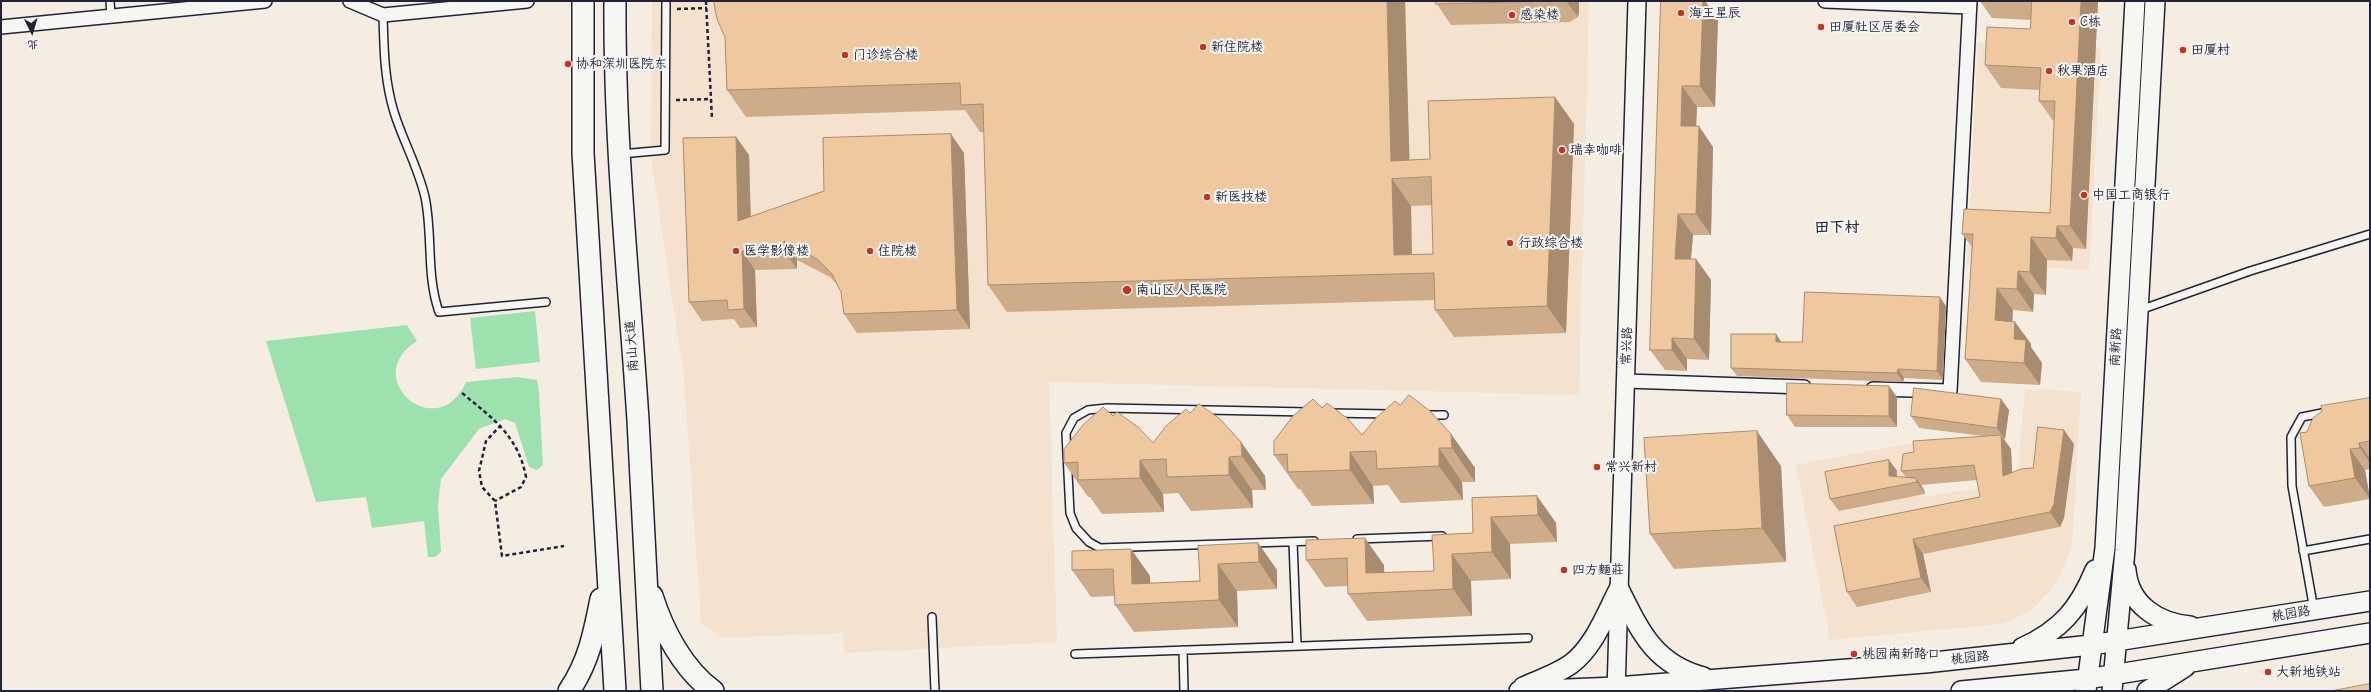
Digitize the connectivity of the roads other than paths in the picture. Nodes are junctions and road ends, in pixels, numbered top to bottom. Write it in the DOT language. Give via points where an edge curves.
graph roads {
  1 [pos="110,1"];
  2 [pos="265,1"];
  3 [pos="350,1"];
  4 [pos="527,1"];
  5 [pos="583,1"];
  6 [pos="615,1"];
  7 [pos="666,1"];
  8 [pos="1637,1"];
  9 [pos="1825,1"];
  10 [pos="2135,1"];
  11 [pos="2155,1"];
  12 [pos="1970,4"];
  13 [pos="383,15"];
  14 [pos="111,17"];
  15 [pos="1,27"];
  16 [pos="618,154"];
  17 [pos="2370,234"];
  18 [pos="546,302"];
  19 [pos="2138,311"];
  20 [pos="1626,382"];
  21 [pos="1815,387"];
  22 [pos="1863,388"];
  23 [pos="2332,411"];
  24 [pos="1397,414"];
  25 [pos="1412,415"];
  26 [pos="1444,416"];
  27 [pos="1450,535"];
  28 [pos="1348,539"];
  29 [pos="2370,539"];
  30 [pos="1325,540"];
  31 [pos="1293,542"];
  32 [pos="2104,548"];
  33 [pos="2125,550"];
  34 [pos="2303,551"];
  35 [pos="645,571"];
  36 [pos="607,573"];
  37 [pos="1619,589"];
  38 [pos="2370,601"];
  39 [pos="2314,610"];
  40 [pos="932,617"];
  41 [pos="2207,627"];
  42 [pos="2370,633"];
  43 [pos="1528,638"];
  44 [pos="2116,642"];
  45 [pos="1297,645"];
  46 [pos="2091,645"];
  47 [pos="1183,650"];
  48 [pos="1075,654"];
  49 [pos="1997,655"];
  50 [pos="2194,662"];
  51 [pos="1718,679"];
  52 [pos="2113,683"];
  53 [pos="2086,685"];
  54 [pos="1616,689"];
  55 [pos="1976,690"];
  56 [pos="569,691"];
  57 [pos="614,691"];
  58 [pos="652,691"];
  59 [pos="713,691"];
  60 [pos="935,691"];
  61 [pos="1184,691"];
  62 [pos="1514,691"];
  63 [pos="1518,691"];
  64 [pos="2148,691"];
  1 -- 14 [label="lane"];
  2 -- 14 [label="street"];
  3 -- 13 [label="street"];
  4 -- 13 [label="street"];
  5 -- 36 [label="main road" via="583,153"];
  6 -- 16 [label="main road, 南山大道" via="614,72"];
  7 -- 16 [label="lane" via="665,150"];
  8 -- 20 [label="street, 常兴路"];
  9 -- 12 [label="street"];
  10 -- 32 [label="main road, 南新路"];
  11 -- 19 [label="main road, 南新路"];
  12 -- 22 [label="street" via="1950,391"];
  13 -- 18 [label="lane" via="384,74 394,112 419,175 425,198 432,293 439,312"];
  14 -- 15 [label="street"];
  16 -- 35 [label="main road, 南山大道" via="638,422"];
  17 -- 19 [label="lane" via="2250,271"];
  19 -- 33 [label="main road, 南新路"];
  20 -- 21 [label="street"];
  20 -- 37 [label="street, 常兴路"];
  23 -- 34 [label="lane" via="2302,417 2291,437 2292,486"];
  24 -- 31 [label="lane" via="1107,408 1088,410 1074,418 1066,433 1070,513 1076,528 1089,542 1100,548"];
  25 -- 26 [label="lane"];
  27 -- 28 [label="lane"];
  29 -- 34 [label="lane"];
  30 -- 31 [label="lane"];
  31 -- 45 [label="lane"];
  32 -- 46 [label="main road, 南新路"];
  32 -- 49 [label="main road" via="2086,591 2074,611 2040,640"];
  33 -- 41 [label="main road" via="2127,578 2133,594 2143,607 2155,617 2177,625"];
  33 -- 44 [label="main road, 南新路"];
  34 -- 39 [label="lane"];
  35 -- 58 [label="main road, 南山大道"];
  35 -- 59 [label="main road" via="668,634 684,662 699,681"];
  36 -- 56 [label="main road" via="591,647 584,668"];
  36 -- 57 [label="main road"];
  37 -- 51 [label="main road" via="1643,635 1660,655 1681,669"];
  37 -- 54 [label="street, 常兴路"];
  37 -- 62 [label="main road" via="1580,656 1561,670"];
  38 -- 39 [label="main road, 桃园路"];
  39 -- 41 [label="main road, 桃园路"];
  40 -- 60 [label="lane"];
  41 -- 44 [label="main road, 桃园路"];
  42 -- 50 [label="main road"];
  43 -- 45 [label="lane"];
  44 -- 46 [label="main road, 桃园路"];
  44 -- 52 [label="main road, 南新路"];
  45 -- 47 [label="lane"];
  46 -- 49 [label="main road, 桃园路"];
  46 -- 53 [label="main road, 南新路"];
  47 -- 48 [label="lane"];
  47 -- 61 [label="lane"];
  49 -- 51 [label="main road, 桃园路"];
  50 -- 52 [label="main road"];
  50 -- 64 [label="main road"];
  51 -- 54 [label="main road, 桃园路"];
  52 -- 53 [label="main road"];
  53 -- 55 [label="main road"];
  54 -- 63 [label="main road, 桃园路"];
}
